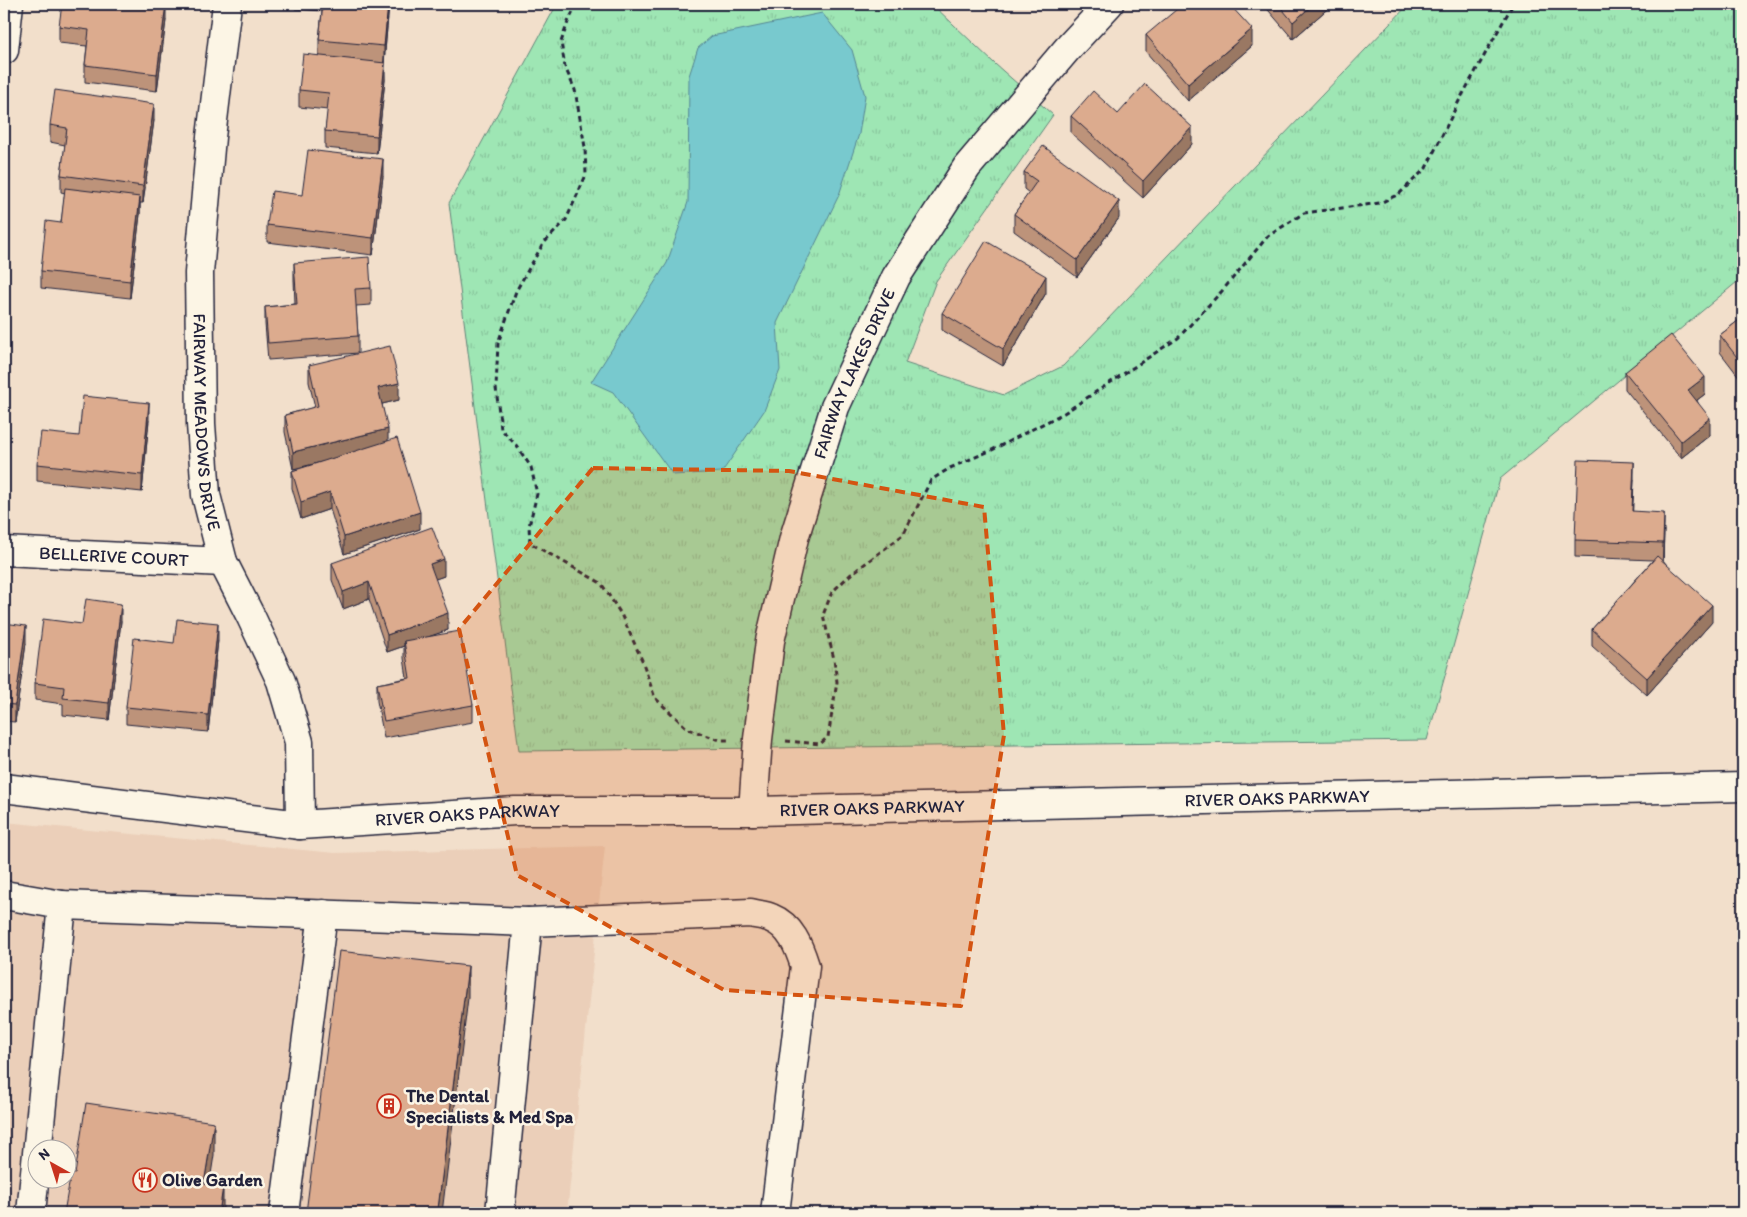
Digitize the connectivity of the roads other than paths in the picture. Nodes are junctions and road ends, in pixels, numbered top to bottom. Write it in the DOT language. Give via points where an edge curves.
graph roads {
  1 [pos="9,4"];
  2 [pos="227,4"];
  3 [pos="1109,4"];
  4 [pos="4,50"];
  5 [pos="4,551"];
  6 [pos="223,562"];
  7 [pos="4,788"];
  8 [pos="1743,788"];
  9 [pos="753,811"];
  10 [pos="300,825"];
  11 [pos="4,895"];
  12 [pos="62,905"];
  13 [pos="323,914"];
  14 [pos="528,922"];
  15 [pos="31,1213"];
  16 [pos="284,1213"];
  17 [pos="500,1213"];
  18 [pos="775,1213"];
  1 -- 4 [label="street"];
  2 -- 6 [label="street, FAIRWAY MEADOWS DRIVE" via="199,273 201,424 206,495"];
  3 -- 9 [label="street, FAIRWAY LAKES DRIVE" via="967,167 896,277 835,408 794,538 770,641"];
  5 -- 6 [label="street, BELLERIVE COURT"];
  6 -- 10 [label="street, FAIRWAY MEADOWS DRIVE" via="281,681 300,742"];
  7 -- 10 [label="street, RIVER OAKS PARKWAY"];
  8 -- 9 [label="street, RIVER OAKS PARKWAY"];
  9 -- 10 [label="street, RIVER OAKS PARKWAY" via="515,811"];
  11 -- 12 [label="street"];
  12 -- 13 [label="street"];
  12 -- 15 [label="street"];
  13 -- 14 [label="street"];
  13 -- 16 [label="street"];
  14 -- 17 [label="street"];
  14 -- 18 [label="street" via="751,913 771,918 787,929 800,949 805,966"];
}
